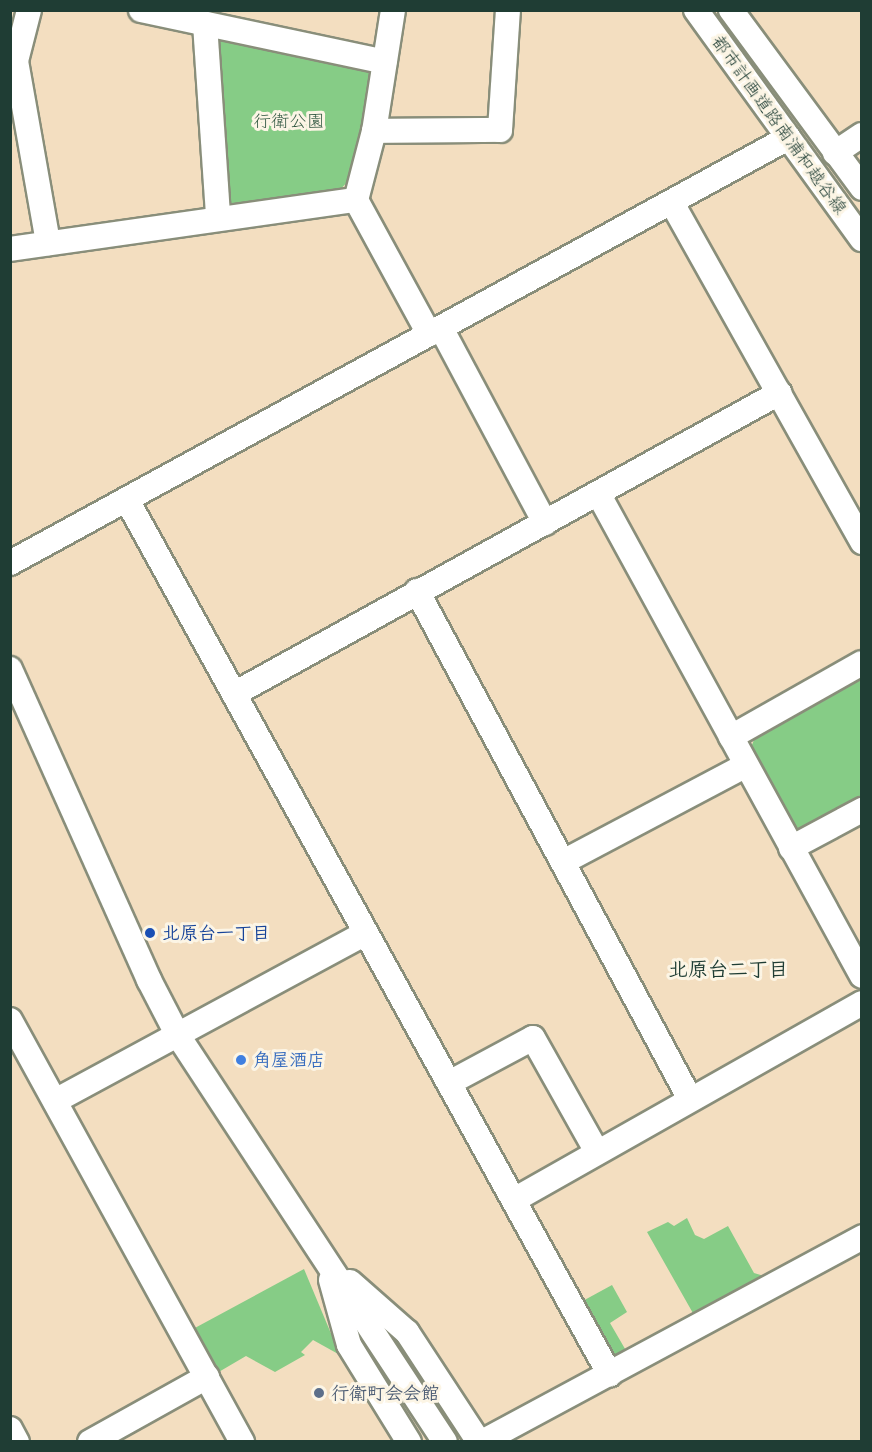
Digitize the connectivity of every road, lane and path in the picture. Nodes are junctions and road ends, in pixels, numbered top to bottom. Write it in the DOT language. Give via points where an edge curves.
graph roads {
  1 [pos="29,10"];
  2 [pos="141,10"];
  3 [pos="393,10"];
  4 [pos="508,10"];
  5 [pos="696,10"];
  6 [pos="731,10"];
  7 [pos="205,24"];
  8 [pos="385,62"];
  9 [pos="374,131"];
  10 [pos="861,135"];
  11 [pos="788,138"];
  12 [pos="835,153"];
  13 [pos="861,188"];
  14 [pos="357,200"];
  15 [pos="672,203"];
  16 [pos="218,217"];
  17 [pos="861,239"];
  18 [pos="48,243"];
  19 [pos="10,249"];
  20 [pos="435,331"];
  21 [pos="778,393"];
  22 [pos="599,495"];
  23 [pos="127,500"];
  24 [pos="545,523"];
  25 [pos="861,542"];
  26 [pos="10,563"];
  27 [pos="417,591"];
  28 [pos="861,663"];
  29 [pos="10,669"];
  30 [pos="234,694"];
  31 [pos="731,737"];
  32 [pos="746,765"];
  33 [pos="861,810"];
  34 [pos="790,848"];
  35 [pos="562,862"];
  36 [pos="366,933"];
  37 [pos="861,976"];
  38 [pos="861,1003"];
  39 [pos="10,1020"];
  40 [pos="177,1034"];
  41 [pos="449,1083"];
  42 [pos="690,1099"];
  43 [pos="55,1101"];
  44 [pos="597,1152"];
  45 [pos="514,1200"];
  46 [pos="861,1237"];
  47 [pos="325,1261"];
  48 [pos="610,1375"];
  49 [pos="207,1377"];
  50 [pos="10,1430"];
  51 [pos="17,1442"];
  52 [pos="90,1442"];
  53 [pos="242,1442"];
  54 [pos="409,1442"];
  55 [pos="445,1442"];
  56 [pos="481,1442"];
  1 -- 18 [label="street" via="16,61"];
  2 -- 7 [label="street"];
  3 -- 8 [label="street"];
  4 -- 9 [label="street" via="500,130"];
  5 -- 11 [label="street, 都市計画道路南浦和越谷線"];
  6 -- 12 [label="street, 都市計画道路南浦和越谷線"];
  7 -- 8 [label="street"];
  7 -- 16 [label="street"];
  8 -- 9 [label="street"];
  9 -- 14 [label="street"];
  10 -- 12 [label="street"];
  11 -- 15 [label="street"];
  11 -- 17 [label="street, 都市計画道路南浦和越谷線"];
  12 -- 13 [label="street, 都市計画道路南浦和越谷線"];
  14 -- 16 [label="street"];
  14 -- 20 [label="street"];
  15 -- 20 [label="street"];
  15 -- 21 [label="street"];
  16 -- 18 [label="street"];
  18 -- 19 [label="street"];
  20 -- 23 [label="street"];
  20 -- 24 [label="street"];
  21 -- 22 [label="street"];
  21 -- 25 [label="street"];
  22 -- 24 [label="street"];
  22 -- 31 [label="street"];
  23 -- 26 [label="street"];
  23 -- 30 [label="street"];
  24 -- 27 [label="street"];
  27 -- 30 [label="street"];
  27 -- 35 [label="street"];
  28 -- 31 [label="street"];
  29 -- 40 [label="street"];
  30 -- 36 [label="street"];
  31 -- 32 [label="street"];
  32 -- 34 [label="street"];
  32 -- 35 [label="street"];
  33 -- 34 [label="street"];
  34 -- 37 [label="street"];
  35 -- 42 [label="street"];
  36 -- 40 [label="street"];
  36 -- 41 [label="street"];
  38 -- 42 [label="street"];
  39 -- 43 [label="street"];
  40 -- 43 [label="street"];
  40 -- 47 [label="street"];
  41 -- 44 [label="street" via="533,1038"];
  41 -- 45 [label="street"];
  42 -- 44 [label="street"];
  43 -- 49 [label="street"];
  44 -- 45 [label="street"];
  45 -- 48 [label="street"];
  46 -- 48 [label="street"];
  47 -- 54 [label="street" via="349,1345"];
  47 -- 55 [label="street"];
  47 -- 56 [label="street" via="407,1332"];
  48 -- 56 [label="street"];
  49 -- 52 [label="street"];
  49 -- 53 [label="street"];
  50 -- 51 [label="street"];
}
